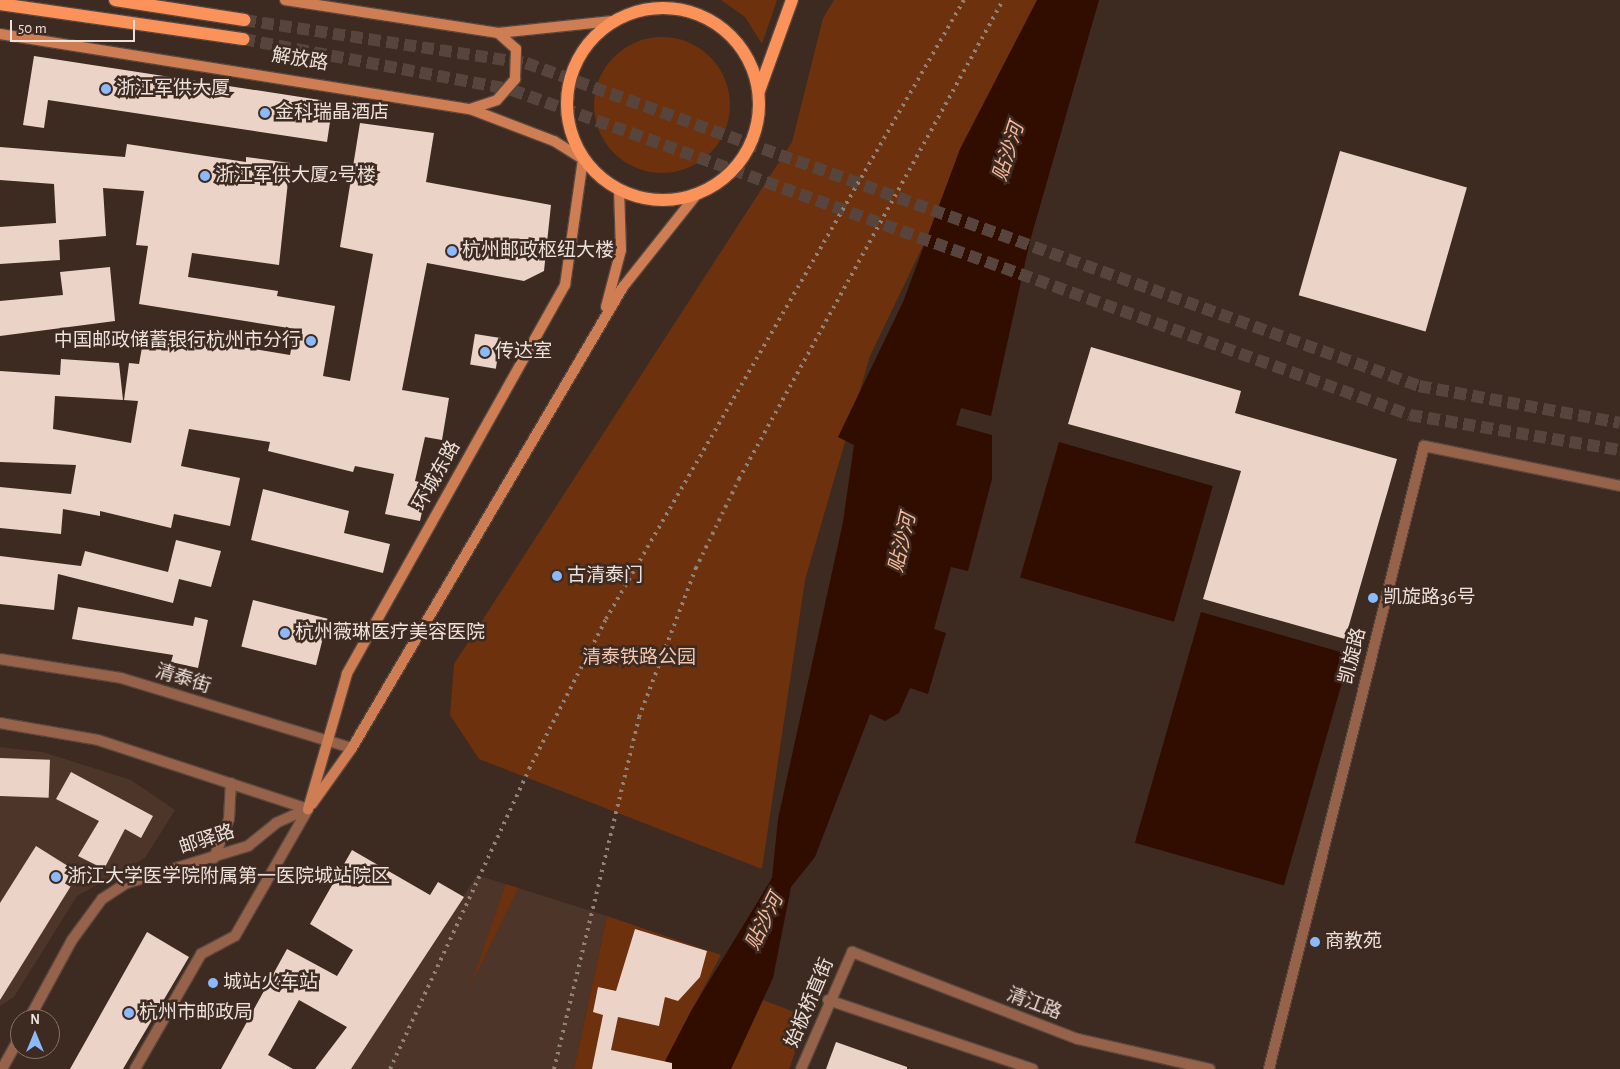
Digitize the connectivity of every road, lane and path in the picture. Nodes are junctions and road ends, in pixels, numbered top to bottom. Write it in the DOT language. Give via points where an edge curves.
graph roads {
  1 [pos="115,0"];
  2 [pos="285,0"];
  3 [pos="672,0"];
  4 [pos="792,0"];
  5 [pos="0,4"];
  6 [pos="641,9"];
  7 [pos="244,20"];
  8 [pos="612,21"];
  9 [pos="498,33"];
  10 [pos="0,34"];
  11 [pos="243,39"];
  12 [pos="759,91"];
  13 [pos="470,109"];
  14 [pos="583,159"];
  15 [pos="619,190"];
  16 [pos="697,194"];
  17 [pos="596,333"];
  18 [pos="1620,486"];
  19 [pos="0,659"];
  20 [pos="0,723"];
  21 [pos="326,740"];
  22 [pos="352,748"];
  23 [pos="231,783"];
  24 [pos="308,809"];
  25 [pos="214,858"];
  26 [pos="852,952"];
  27 [pos="828,1000"];
  28 [pos="34,1009"];
  29 [pos="10,1054"];
  30 [pos="2,1069"];
  31 [pos="135,1069"];
  32 [pos="801,1069"];
  33 [pos="1033,1069"];
  34 [pos="1210,1069"];
  35 [pos="1269,1069"];
  1 -- 7 [label="main road"];
  2 -- 9 [label="main road"];
  3 -- 6 [label="main road"];
  4 -- 12 [label="main road"];
  5 -- 11 [label="main road"];
  6 -- 8 [label="main road"];
  6 -- 12 [label="main road" via="673,8 711,21 730,34 750,60"];
  8 -- 9 [label="main road"];
  8 -- 14 [label="main road" via="588,42 570,77 566,100 570,131"];
  9 -- 13 [label="main road" via="516,49 515,79 497,100"];
  10 -- 13 [label="main road, 解放路"];
  12 -- 16 [label="main road" via="753,139 741,160 725,178"];
  13 -- 14 [label="main road, 解放路" via="554,141"];
  14 -- 15 [label="main road"];
  14 -- 21 [label="main road, 环城东路" via="565,285 347,674"];
  15 -- 16 [label="main road" via="644,198 671,200"];
  15 -- 17 [label="main road" via="621,250"];
  16 -- 17 [label="main road" via="623,286"];
  17 -- 22 [label="main road, 环城东路"];
  18 -- 35 [label="street, 凯旋路" via="1424,446"];
  19 -- 21 [label="street, 清泰街" via="121,678"];
  20 -- 23 [label="street" via="98,740"];
  21 -- 22 [label="street, 清泰街"];
  21 -- 24 [label="main road, 环城东路"];
  22 -- 24 [label="main road, 环城东路"];
  23 -- 24 [label="street"];
  23 -- 25 [label="street" via="229,820"];
  24 -- 25 [label="street, 邮驿路" via="276,823 248,846"];
  24 -- 31 [label="street, 环城东路" via="235,936 201,954"];
  25 -- 28 [label="street, 邮驿路" via="127,884 102,899 72,940"];
  26 -- 27 [label="street, 始板桥直街"];
  26 -- 34 [label="street, 清江路" via="1078,1039"];
  27 -- 32 [label="street, 始板桥直街"];
  27 -- 33 [label="street"];
  29 -- 30 [label="street"];
}
